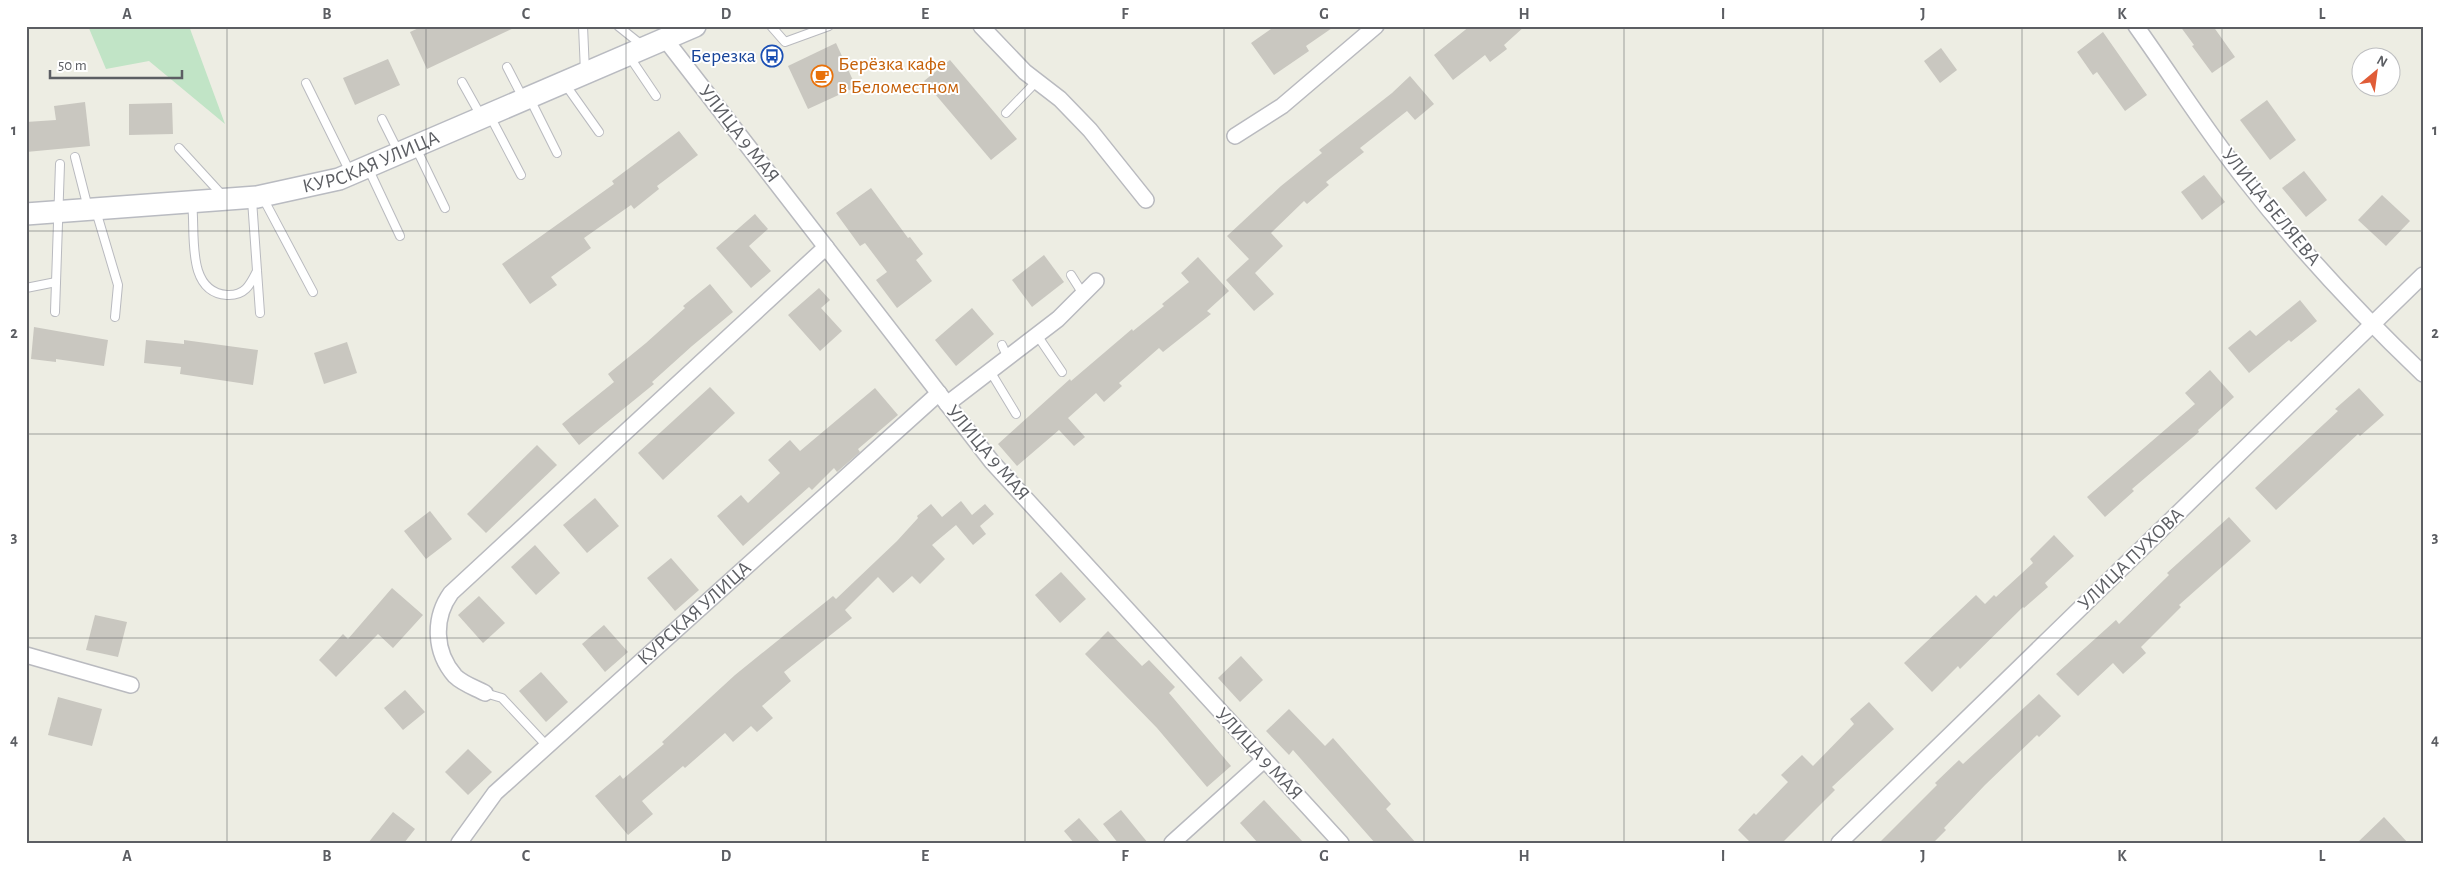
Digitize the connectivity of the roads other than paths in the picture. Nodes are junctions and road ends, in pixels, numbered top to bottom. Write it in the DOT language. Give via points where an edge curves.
graph roads {
  1 [pos="583,26"];
  2 [pos="618,26"];
  3 [pos="695,26"];
  4 [pos="771,26"];
  5 [pos="829,26"];
  6 [pos="981,26"];
  7 [pos="1376,26"];
  8 [pos="2136,26"];
  9 [pos="665,39"];
  10 [pos="636,51"];
  11 [pos="507,67"];
  12 [pos="585,73"];
  13 [pos="1036,81"];
  14 [pos="462,82"];
  15 [pos="564,82"];
  16 [pos="306,83"];
  17 [pos="656,96"];
  18 [pos="526,98"];
  19 [pos="1006,113"];
  20 [pos="485,116"];
  21 [pos="382,119"];
  22 [pos="599,132"];
  23 [pos="1235,136"];
  24 [pos="179,148"];
  25 [pos="407,149"];
  26 [pos="557,153"];
  27 [pos="75,157"];
  28 [pos="60,164"];
  29 [pos="359,170"];
  30 [pos="521,175"];
  31 [pos="257,197"];
  32 [pos="226,200"];
  33 [pos="1146,200"];
  34 [pos="192,202"];
  35 [pos="445,208"];
  36 [pos="92,209"];
  37 [pos="27,210"];
  38 [pos="57,212"];
  39 [pos="400,236"];
  40 [pos="826,247"];
  41 [pos="257,271"];
  42 [pos="1071,275"];
  43 [pos="2423,276"];
  44 [pos="1096,281"];
  45 [pos="56,282"];
  46 [pos="26,288"];
  47 [pos="313,292"];
  48 [pos="1083,294"];
  49 [pos="55,312"];
  50 [pos="260,313"];
  51 [pos="114,317"];
  52 [pos="2372,326"];
  53 [pos="1037,336"];
  54 [pos="990,371"];
  55 [pos="1062,372"];
  56 [pos="2423,374"];
  57 [pos="943,398"];
  58 [pos="1016,414"];
  59 [pos="26,656"];
  60 [pos="131,685"];
  61 [pos="485,693"];
  62 [pos="547,746"];
  63 [pos="1264,760"];
  64 [pos="459,843"];
  65 [pos="1172,843"];
  66 [pos="1341,843"];
  67 [pos="1839,843"];
  1 -- 12 [label="lane"];
  2 -- 10 [label="lane"];
  3 -- 9 [label="street, КУРСКАЯ УЛИЦА"];
  4 -- 5 [label="lane" via="785,42"];
  6 -- 13 [label="street"];
  7 -- 23 [label="street" via="1282,106"];
  8 -- 52 [label="street, УЛИЦА БЕЛЯЕВА" via="2245,180"];
  9 -- 10 [label="street, КУРСКАЯ УЛИЦА"];
  9 -- 40 [label="street, УЛИЦА 9 МАЯ"];
  10 -- 12 [label="street, КУРСКАЯ УЛИЦА"];
  10 -- 17 [label="lane"];
  11 -- 18 [label="lane"];
  12 -- 15 [label="street, КУРСКАЯ УЛИЦА"];
  13 -- 19 [label="lane"];
  13 -- 33 [label="street" via="1060,99 1090,130"];
  14 -- 20 [label="lane"];
  15 -- 18 [label="street, КУРСКАЯ УЛИЦА"];
  15 -- 22 [label="lane"];
  16 -- 29 [label="lane"];
  18 -- 20 [label="street, КУРСКАЯ УЛИЦА"];
  18 -- 26 [label="lane"];
  20 -- 25 [label="street, КУРСКАЯ УЛИЦА"];
  20 -- 30 [label="lane"];
  21 -- 25 [label="lane"];
  24 -- 32 [label="lane"];
  25 -- 29 [label="street, КУРСКАЯ УЛИЦА"];
  25 -- 35 [label="lane"];
  27 -- 36 [label="lane"];
  28 -- 38 [label="lane"];
  29 -- 31 [label="street, КУРСКАЯ УЛИЦА" via="339,179"];
  29 -- 39 [label="lane"];
  31 -- 32 [label="street, КУРСКАЯ УЛИЦА"];
  31 -- 41 [label="lane"];
  31 -- 47 [label="lane"];
  32 -- 34 [label="street, КУРСКАЯ УЛИЦА"];
  34 -- 36 [label="street, КУРСКАЯ УЛИЦА"];
  34 -- 41 [label="lane" via="197,265 200,279 210,291 239,295 248,288"];
  36 -- 38 [label="street, КУРСКАЯ УЛИЦА"];
  36 -- 51 [label="lane" via="118,285"];
  37 -- 38 [label="street, КУРСКАЯ УЛИЦА"];
  38 -- 45 [label="lane"];
  40 -- 57 [label="street, УЛИЦА 9 МАЯ"];
  40 -- 61 [label="street" via="448,597 438,618 439,640 446,659 456,677"];
  41 -- 50 [label="lane"];
  42 -- 48 [label="lane"];
  43 -- 52 [label="street, УЛИЦА ПУХОВА"];
  44 -- 48 [label="street, КУРСКАЯ УЛИЦА"];
  45 -- 46 [label="lane"];
  45 -- 49 [label="lane"];
  48 -- 53 [label="street, КУРСКАЯ УЛИЦА"];
  52 -- 56 [label="street, УЛИЦА БЕЛЯЕВА"];
  52 -- 67 [label="street, УЛИЦА ПУХОВА"];
  53 -- 54 [label="street, КУРСКАЯ УЛИЦА" via="1005,352"];
  53 -- 55 [label="lane"];
  54 -- 57 [label="street, КУРСКАЯ УЛИЦА"];
  54 -- 58 [label="lane"];
  57 -- 62 [label="street, КУРСКАЯ УЛИЦА"];
  57 -- 63 [label="street, УЛИЦА 9 МАЯ" via="992,462"];
  59 -- 60 [label="street"];
  61 -- 62 [label="lane" via="502,698"];
  62 -- 64 [label="street, КУРСКАЯ УЛИЦА" via="495,793"];
  63 -- 65 [label="street"];
  63 -- 66 [label="street, УЛИЦА 9 МАЯ"];
}
